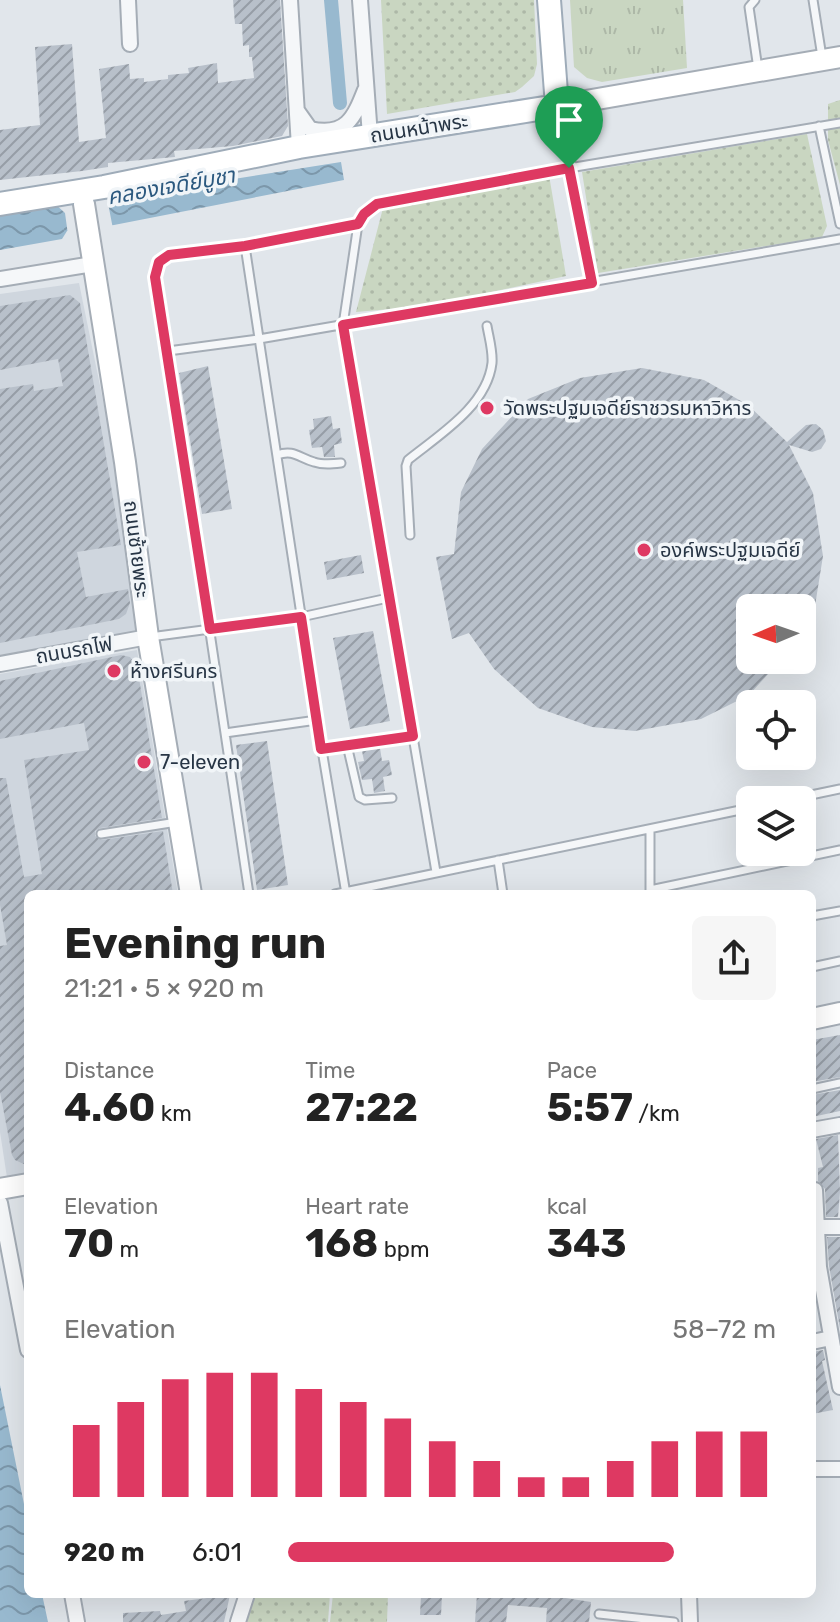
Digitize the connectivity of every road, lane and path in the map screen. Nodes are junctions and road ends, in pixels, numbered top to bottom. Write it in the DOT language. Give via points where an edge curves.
graph roads {
  1 [pos="128,0"];
  2 [pos="290,0"];
  3 [pos="360,0"];
  4 [pos="549,0"];
  5 [pos="813,0"];
  6 [pos="752,1"];
  7 [pos="130,44"];
  8 [pos="831,58"];
  9 [pos="758,71"];
  10 [pos="366,85"];
  11 [pos="557,106"];
  12 [pos="296,109"];
  13 [pos="840,123"];
  14 [pos="819,126"];
  15 [pos="363,137"];
  16 [pos="307,146"];
  17 [pos="569,168"];
  18 [pos="104,187"];
  19 [pos="58,194"];
  20 [pos="0,204"];
  21 [pos="84,204"];
  22 [pos="358,224"];
  23 [pos="840,224"];
  24 [pos="840,239"];
  25 [pos="245,246"];
  26 [pos="92,259"];
  27 [pos="0,279"];
  28 [pos="592,283"];
  29 [pos="343,325"];
  30 [pos="487,326"];
  31 [pos="259,339"];
  32 [pos="168,351"];
  33 [pos="277,455"];
  34 [pos="341,463"];
  35 [pos="410,535"];
  36 [pos="388,598"];
  37 [pos="301,617"];
  38 [pos="210,629"];
  39 [pos="148,637"];
  40 [pos="0,664"];
  41 [pos="317,720"];
  42 [pos="225,733"];
  43 [pos="413,736"];
  44 [pos="347,745"];
  45 [pos="321,749"];
  46 [pos="840,789"];
  47 [pos="816,794"];
  48 [pos="392,798"];
  49 [pos="736,811"];
  50 [pos="180,821"];
  51 [pos="650,830"];
  52 [pos="101,834"];
  53 [pos="840,850"];
  54 [pos="498,860"];
  55 [pos="436,872"];
  56 [pos="190,890"];
  57 [pos="248,890"];
  58 [pos="345,890"];
  59 [pos="359,890"];
  60 [pos="502,890"];
  61 [pos="650,890"];
  62 [pos="659,890"];
  63 [pos="840,911"];
  64 [pos="816,915"];
  65 [pos="840,961"];
  66 [pos="816,966"];
  67 [pos="840,1013"];
  68 [pos="816,1018"];
  69 [pos="840,1083"];
  70 [pos="816,1088"];
  71 [pos="840,1125"];
  72 [pos="816,1129"];
  73 [pos="24,1185"];
  74 [pos="0,1189"];
  75 [pos="0,1203"];
  76 [pos="816,1227"];
  77 [pos="840,1227"];
  78 [pos="816,1243"];
  79 [pos="24,1329"];
  80 [pos="831,1338"];
  81 [pos="816,1341"];
  82 [pos="840,1387"];
  83 [pos="816,1469"];
  84 [pos="840,1469"];
  85 [pos="73,1598"];
  86 [pos="246,1598"];
  87 [pos="689,1598"];
  88 [pos="599,1614"];
  89 [pos="77,1622"];
  90 [pos="238,1622"];
  91 [pos="674,1622"];
  92 [pos="690,1622"];
  1 -- 7 [label="street"];
  2 -- 12 [label="street"];
  3 -- 10 [label="street"];
  4 -- 11 [label="main road"];
  5 -- 8 [label="lane"];
  6 -- 9 [label="lane"];
  8 -- 9 [label="street, ถนนหน้าพระ"];
  9 -- 11 [label="street, ถนนหน้าพระ"];
  10 -- 12 [label="street" via="354,117 338,128 310,129"];
  10 -- 15 [label="street"];
  11 -- 15 [label="main road, ถนนหน้าพระ"];
  11 -- 17 [label="lane"];
  12 -- 16 [label="street"];
  13 -- 14 [label="lane"];
  14 -- 17 [label="lane"];
  14 -- 23 [label="lane"];
  15 -- 16 [label="main road, ถนนหน้าพระ"];
  16 -- 18 [label="main road, ถนนหน้าพระ"];
  17 -- 22 [label="lane" via="377,204"];
  17 -- 28 [label="lane"];
  18 -- 19 [label="main road, ถนนหน้าพระ"];
  18 -- 21 [label="street"];
  19 -- 20 [label="main road, ถนนหน้าพระ"];
  19 -- 21 [label="street"];
  21 -- 26 [label="street, ถนนซ้ายพระ"];
  22 -- 25 [label="lane"];
  22 -- 29 [label="lane"];
  24 -- 28 [label="lane"];
  25 -- 31 [label="lane"];
  25 -- 32 [label="lane" via="169,255 159,262 155,277"];
  26 -- 27 [label="street"];
  26 -- 39 [label="street, ถนนซ้ายพระ"];
  28 -- 29 [label="lane"];
  29 -- 31 [label="lane"];
  29 -- 36 [label="lane"];
  30 -- 35 [label="lane" via="493,359 487,384 470,407 408,460"];
  31 -- 32 [label="lane"];
  31 -- 33 [label="lane"];
  32 -- 38 [label="lane"];
  33 -- 34 [label="lane" via="299,453 317,464"];
  33 -- 37 [label="lane"];
  36 -- 37 [label="lane"];
  36 -- 43 [label="lane"];
  37 -- 38 [label="lane"];
  37 -- 41 [label="lane"];
  38 -- 39 [label="lane"];
  38 -- 42 [label="lane"];
  39 -- 40 [label="street, ถนนรถไฟ"];
  39 -- 50 [label="street, ถนนซ้ายพระ"];
  41 -- 42 [label="lane"];
  41 -- 45 [label="lane"];
  42 -- 57 [label="lane"];
  43 -- 44 [label="lane"];
  43 -- 55 [label="lane"];
  44 -- 45 [label="lane"];
  44 -- 48 [label="lane" via="359,797"];
  45 -- 58 [label="lane"];
  46 -- 47 [label="lane"];
  49 -- 51 [label="lane"];
  50 -- 52 [label="lane"];
  50 -- 56 [label="street, ถนนซ้ายพระ"];
  51 -- 54 [label="lane"];
  51 -- 61 [label="lane"];
  53 -- 62 [label="lane"];
  54 -- 55 [label="lane"];
  54 -- 60 [label="lane"];
  55 -- 59 [label="lane"];
  63 -- 64 [label="lane"];
  65 -- 66 [label="lane"];
  67 -- 68 [label="street"];
  69 -- 70 [label="lane"];
  71 -- 72 [label="street"];
  73 -- 74 [label="street"];
  75 -- 79 [label="street"];
  76 -- 77 [label="street"];
  78 -- 80 [label="street"];
  80 -- 81 [label="street"];
  80 -- 82 [label="street"];
  83 -- 84 [label="street"];
  85 -- 89 [label="street"];
  86 -- 90 [label="street"];
  87 -- 92 [label="street"];
  88 -- 91 [label="lane"];
}
